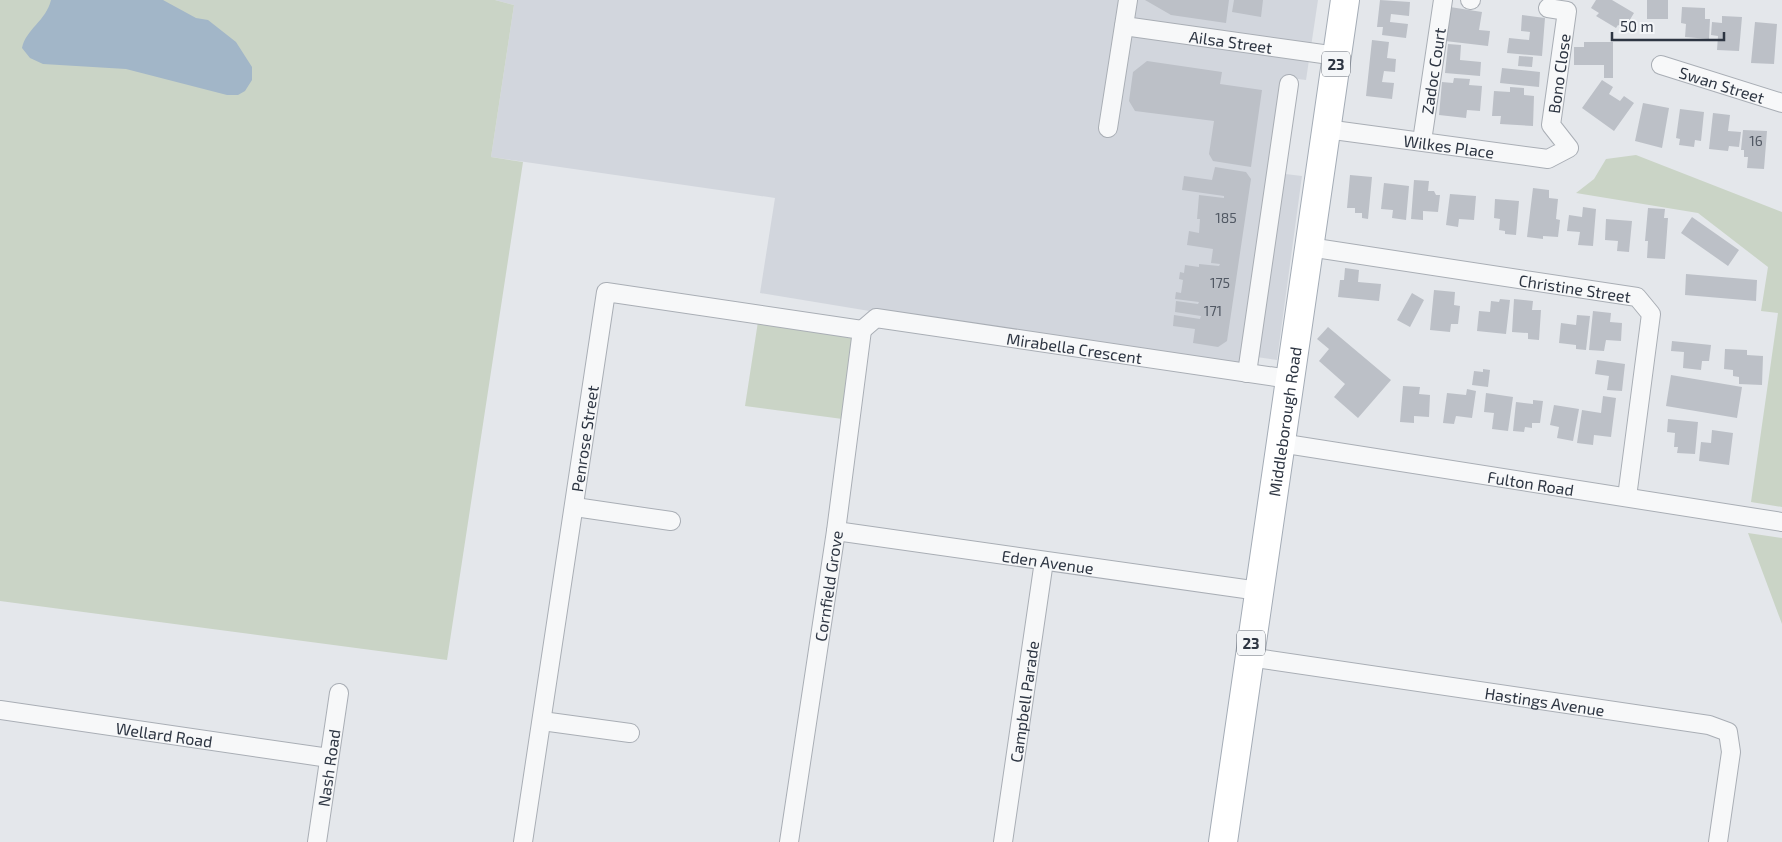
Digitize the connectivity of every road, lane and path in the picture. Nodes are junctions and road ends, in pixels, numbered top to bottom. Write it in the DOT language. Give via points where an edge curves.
graph roads {
  1 [pos="1128,0"];
  2 [pos="1345,0"];
  3 [pos="1443,0"];
  4 [pos="1548,8"];
  5 [pos="1124,26"];
  6 [pos="1337,56"];
  7 [pos="1661,65"];
  8 [pos="1289,84"];
  9 [pos="1782,103"];
  10 [pos="1108,128"];
  11 [pos="1326,129"];
  12 [pos="1422,141"];
  13 [pos="1569,148"];
  14 [pos="1309,247"];
  15 [pos="862,330"];
  16 [pos="1247,373"];
  17 [pos="1289,379"];
  18 [pos="1280,443"];
  19 [pos="1627,496"];
  20 [pos="574,507"];
  21 [pos="671,521"];
  22 [pos="1782,522"];
  23 [pos="836,530"];
  24 [pos="1044,561"];
  25 [pos="1259,591"];
  26 [pos="1249,657"];
  27 [pos="339,693"];
  28 [pos="0,710"];
  29 [pos="542,721"];
  30 [pos="630,734"];
  31 [pos="329,758"];
  32 [pos="317,842"];
  33 [pos="524,842"];
  34 [pos="789,842"];
  35 [pos="1003,842"];
  36 [pos="1223,842"];
  37 [pos="1718,842"];
  1 -- 5 [label="street"];
  2 -- 6 [label="main road, Middleborough Road / 23"];
  3 -- 12 [label="street, Zadoc Court"];
  4 -- 13 [label="street, Bono Close" via="1567,12 1551,126"];
  5 -- 6 [label="street, Ailsa Street"];
  5 -- 10 [label="street"];
  6 -- 11 [label="main road, Middleborough Road / 23"];
  7 -- 9 [label="street, Swan Street"];
  8 -- 16 [label="street"];
  11 -- 12 [label="street, Wilkes Place"];
  11 -- 14 [label="main road, Middleborough Road / 23"];
  12 -- 13 [label="street, Wilkes Place" via="1548,159"];
  14 -- 17 [label="main road, Middleborough Road / 23"];
  14 -- 19 [label="street, Christine Street" via="1637,297 1650,314"];
  15 -- 16 [label="street, Mirabella Crescent" via="876,318"];
  15 -- 20 [label="street, Penrose Street" via="606,292"];
  15 -- 23 [label="street, Cornfield Grove"];
  16 -- 17 [label="street, Mirabella Crescent"];
  17 -- 18 [label="main road, Middleborough Road / 23"];
  18 -- 19 [label="street, Fulton Road"];
  18 -- 25 [label="main road, Middleborough Road / 23"];
  19 -- 22 [label="street, Fulton Road"];
  20 -- 21 [label="street"];
  20 -- 29 [label="street, Penrose Street"];
  23 -- 24 [label="street, Eden Avenue"];
  23 -- 34 [label="street, Cornfield Grove"];
  24 -- 25 [label="street, Eden Avenue"];
  24 -- 35 [label="street, Campbell Parade"];
  25 -- 26 [label="main road, Middleborough Road / 23"];
  26 -- 36 [label="main road, Middleborough Road / 23"];
  26 -- 37 [label="street, Hastings Avenue" via="1709,724 1728,732 1731,752"];
  27 -- 31 [label="street, Nash Road"];
  28 -- 31 [label="street, Wellard Road"];
  29 -- 30 [label="street"];
  29 -- 33 [label="street, Penrose Street"];
  31 -- 32 [label="street, Nash Road"];
}
